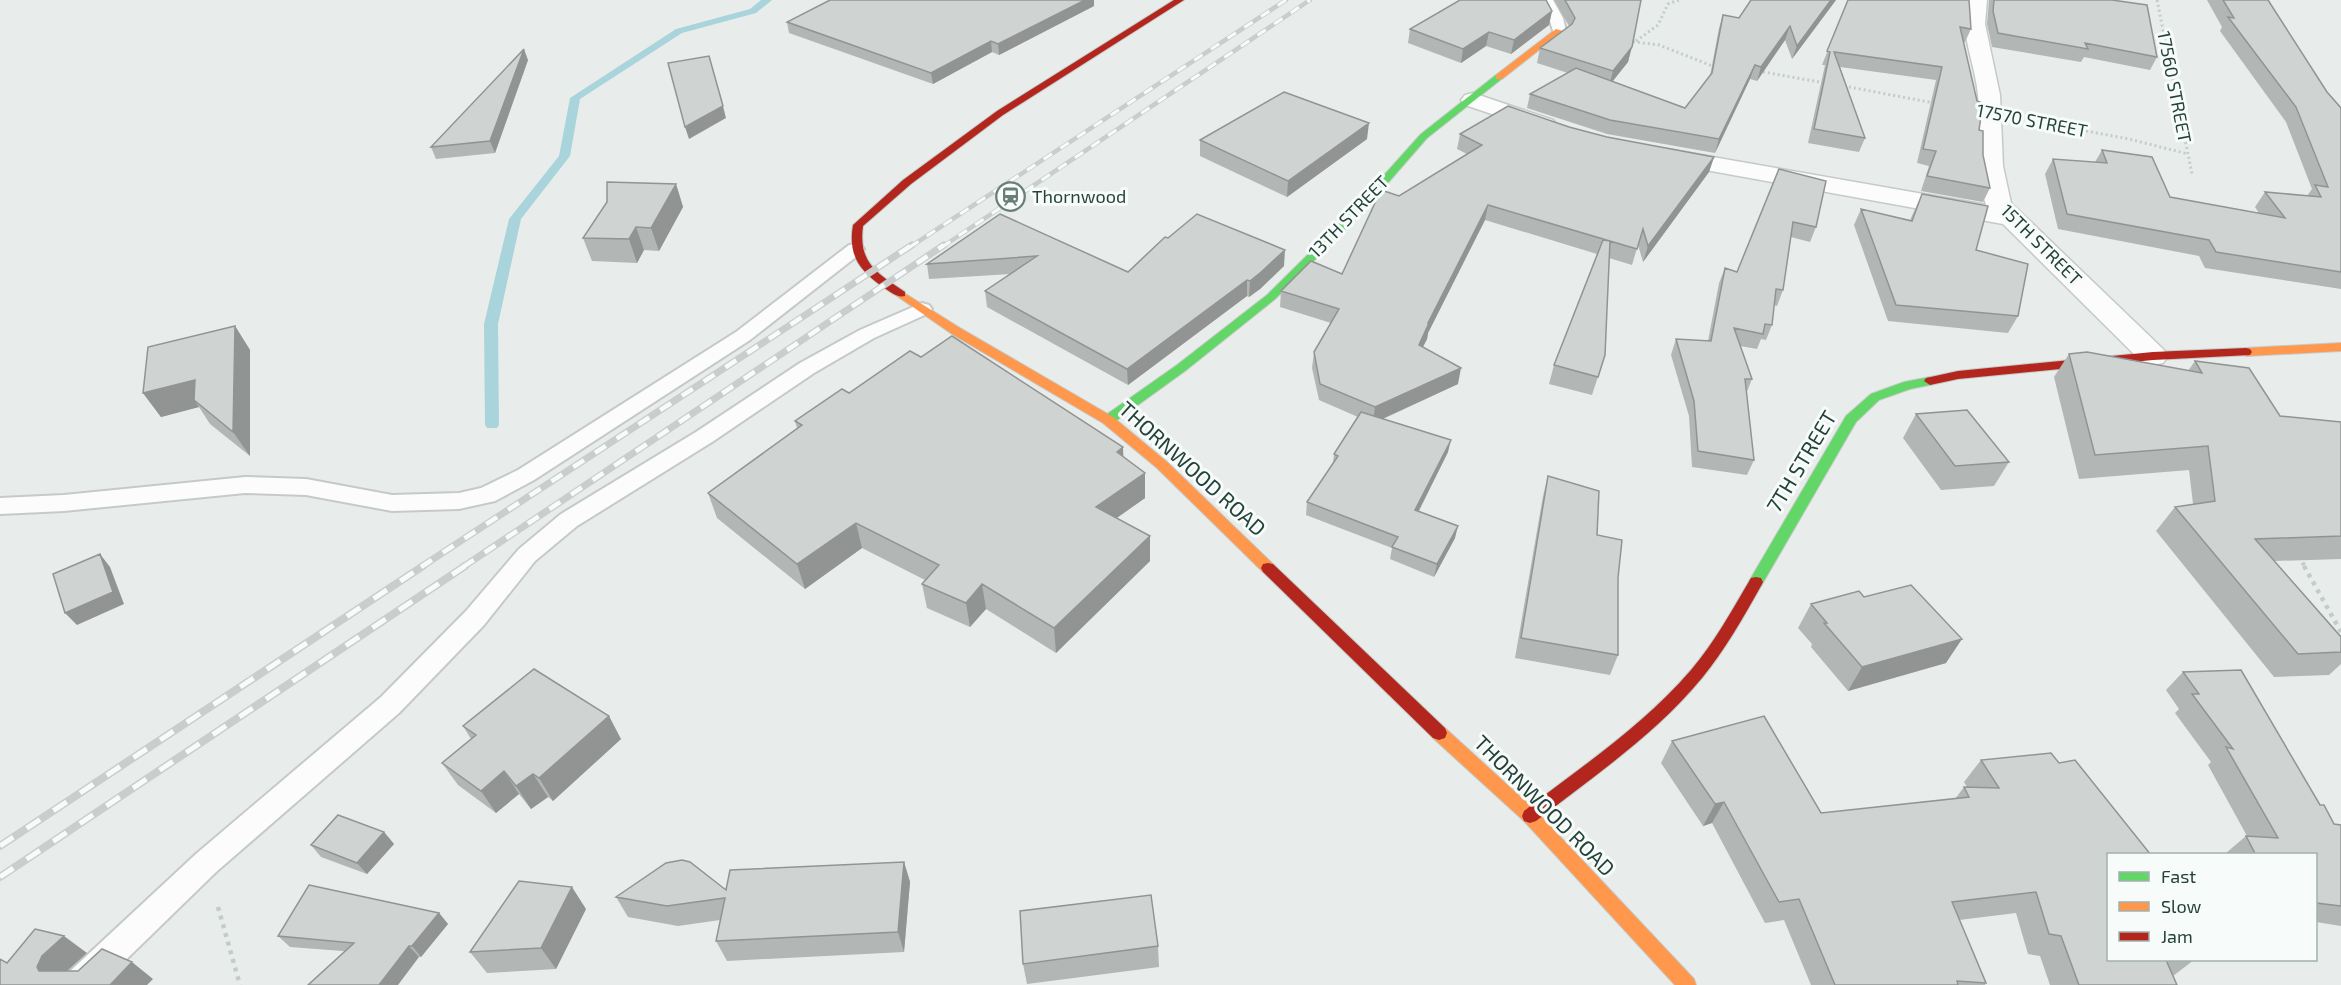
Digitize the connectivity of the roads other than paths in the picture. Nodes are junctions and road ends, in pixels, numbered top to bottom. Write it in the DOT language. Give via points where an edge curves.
graph roads {
  1 [pos="1180,0"];
  2 [pos="1546,0"];
  3 [pos="1977,0"];
  4 [pos="1559,31"];
  5 [pos="1473,100"];
  6 [pos="1563,131"];
  7 [pos="1644,151"];
  8 [pos="2010,218"];
  9 [pos="855,249"];
  10 [pos="922,309"];
  11 [pos="2341,347"];
  12 [pos="2153,356"];
  13 [pos="1108,420"];
  14 [pos="0,506"];
  15 [pos="1530,816"];
  16 [pos="78,985"];
  17 [pos="1687,985"];
  1 -- 9 [label="street" via="1000,113 907,182 858,225"];
  2 -- 4 [label="lane, 13TH STREET"];
  3 -- 8 [label="street, 15TH STREET" via="1974,34 1989,94 1993,191"];
  4 -- 5 [label="street, 13TH STREET"];
  5 -- 6 [label="street"];
  5 -- 13 [label="street, 13TH STREET" via="1424,136 1355,214 1271,297"];
  7 -- 8 [label="street"];
  8 -- 12 [label="street, 15TH STREET"];
  9 -- 10 [label="street, THORNWOOD ROAD" via="870,273"];
  9 -- 14 [label="lane" via="743,336 526,475 488,495 459,501 392,503 306,487 245,484"];
  10 -- 13 [label="street, THORNWOOD ROAD"];
  10 -- 16 [label="lane" via="807,368 569,520 527,555 475,618 390,705 206,863"];
  11 -- 12 [label="street, 7TH STREET"];
  12 -- 15 [label="street, 7TH STREET" via="1958,375 1908,385 1875,397 1851,419 1730,627 1686,686 1632,738"];
  13 -- 15 [label="street, THORNWOOD ROAD" via="1162,465 1418,714"];
  15 -- 17 [label="street, THORNWOOD ROAD"];
}
